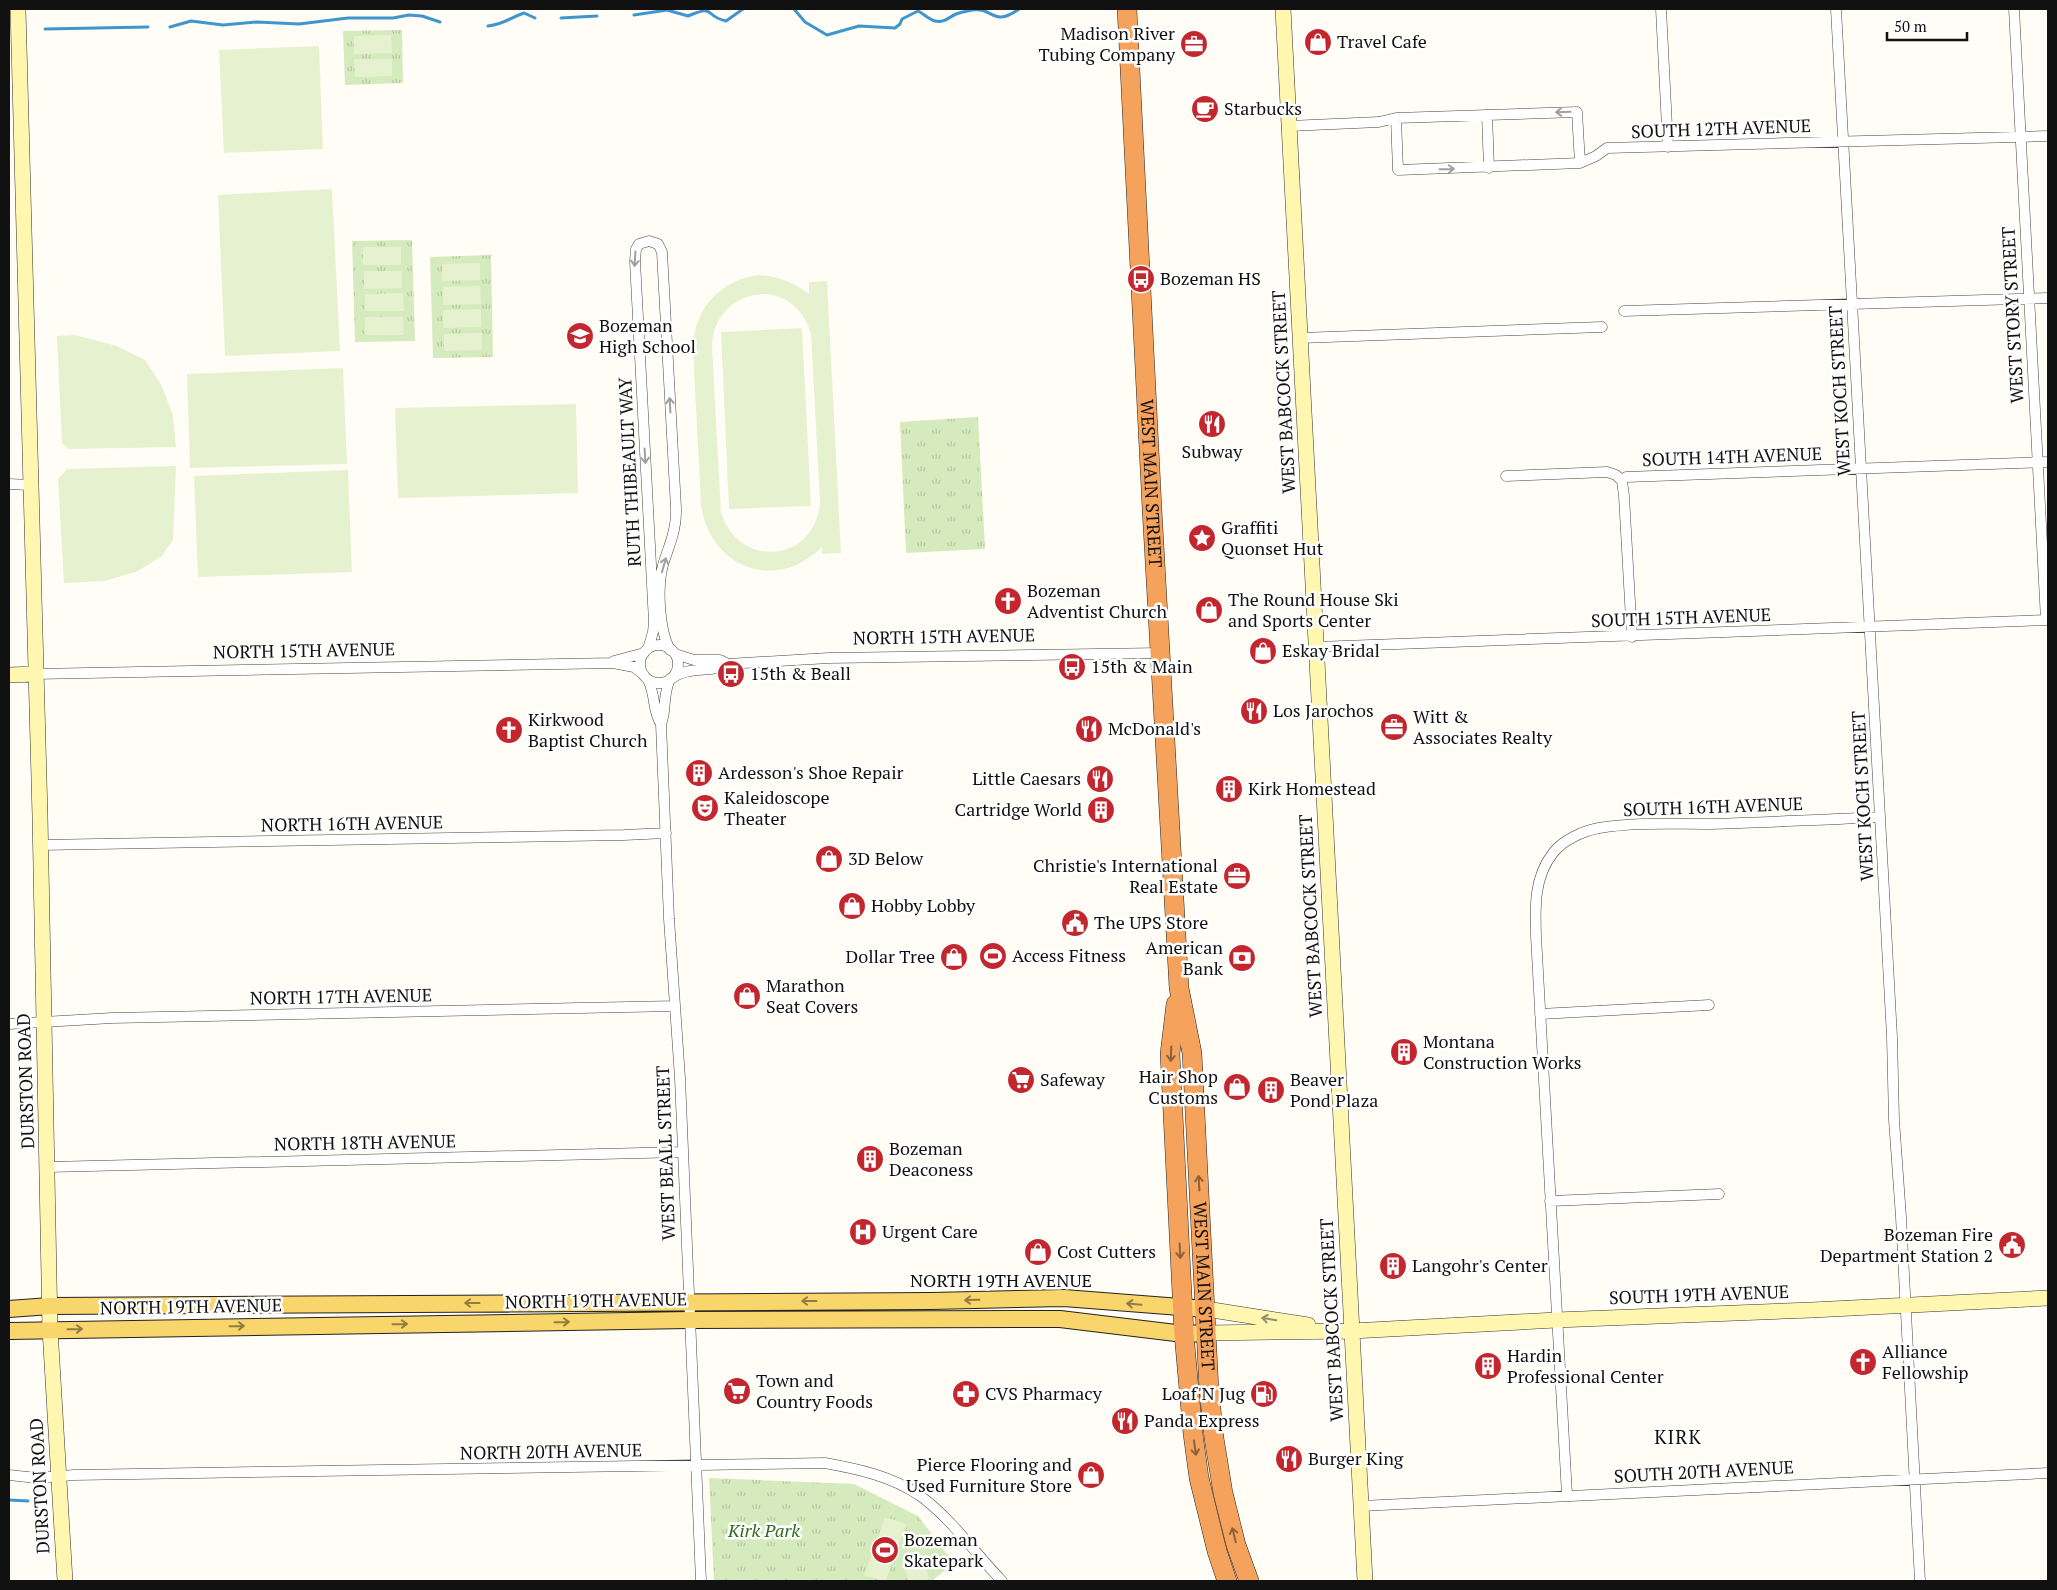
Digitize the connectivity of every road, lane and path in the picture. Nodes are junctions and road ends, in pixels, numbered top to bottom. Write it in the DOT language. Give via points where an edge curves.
graph roads {
  1 [pos="18,9"];
  2 [pos="1127,9"];
  3 [pos="1283,9"];
  4 [pos="1661,9"];
  5 [pos="1836,9"];
  6 [pos="2014,9"];
  7 [pos="1487,116"];
  8 [pos="1396,118"];
  9 [pos="1289,126"];
  10 [pos="2048,136"];
  11 [pos="2020,137"];
  12 [pos="1843,141"];
  13 [pos="1668,147"];
  14 [pos="1580,163"];
  15 [pos="1489,168"];
  16 [pos="2048,298"];
  17 [pos="2029,299"];
  18 [pos="1852,304"];
  19 [pos="1624,310"];
  20 [pos="1602,327"];
  21 [pos="1300,338"];
  22 [pos="2037,462"];
  23 [pos="2048,462"];
  24 [pos="1861,468"];
  25 [pos="1506,476"];
  26 [pos="1626,477"];
  27 [pos="9,484"];
  28 [pos="30,485"];
  29 [pos="2047,620"];
  30 [pos="1870,626"];
  31 [pos="1632,637"];
  32 [pos="1316,647"];
  33 [pos="646,651"];
  34 [pos="672,652"];
  35 [pos="1160,653"];
  36 [pos="601,664"];
  37 [pos="728,664"];
  38 [pos="35,674"];
  39 [pos="9,675"];
  40 [pos="646,678"];
  41 [pos="671,679"];
  42 [pos="661,724"];
  43 [pos="1880,817"];
  44 [pos="666,833"];
  45 [pos="39,846"];
  46 [pos="1178,988"];
  47 [pos="1709,1005"];
  48 [pos="674,1006"];
  49 [pos="1540,1014"];
  50 [pos="43,1021"];
  51 [pos="9,1024"];
  52 [pos="683,1152"];
  53 [pos="48,1167"];
  54 [pos="1719,1194"];
  55 [pos="1550,1201"];
  56 [pos="2048,1298"];
  57 [pos="689,1302"];
  58 [pos="1906,1304"];
  59 [pos="50,1306"];
  60 [pos="1182,1308"];
  61 [pos="9,1309"];
  62 [pos="1206,1309"];
  63 [pos="689,1320"];
  64 [pos="1556,1320"];
  65 [pos="50,1329"];
  66 [pos="9,1331"];
  67 [pos="1352,1331"];
  68 [pos="1184,1334"];
  69 [pos="1206,1334"];
  70 [pos="697,1466"];
  71 [pos="2048,1473"];
  72 [pos="58,1475"];
  73 [pos="9,1476"];
  74 [pos="1913,1479"];
  75 [pos="1567,1495"];
  76 [pos="1361,1506"];
  77 [pos="65,1581"];
  78 [pos="701,1581"];
  79 [pos="1002,1581"];
  80 [pos="1227,1581"];
  81 [pos="1249,1581"];
  82 [pos="1365,1581"];
  83 [pos="1920,1581"];
  1 -- 28 [label="main road, DURSTON ROAD"];
  2 -- 35 [label="highway, WEST MAIN STREET"];
  3 -- 9 [label="main road, WEST BABCOCK STREET"];
  4 -- 13 [label="street"];
  5 -- 12 [label="street, WEST KOCH STREET"];
  6 -- 11 [label="street, WEST STORY STREET"];
  7 -- 8 [label="street"];
  14 -- 7 [label="street, one-way" via="1577,112"];
  7 -- 15 [label="street"];
  8 -- 9 [label="street" via="1378,122"];
  8 -- 15 [label="street, SOUTH 12TH AVENUE, one-way" via="1398,170"];
  9 -- 21 [label="main road, WEST BABCOCK STREET"];
  10 -- 11 [label="street, SOUTH 12TH AVENUE"];
  11 -- 12 [label="street, SOUTH 12TH AVENUE"];
  11 -- 17 [label="street, WEST STORY STREET"];
  12 -- 13 [label="street, SOUTH 12TH AVENUE"];
  12 -- 18 [label="street, WEST KOCH STREET"];
  13 -- 14 [label="street, SOUTH 12TH AVENUE" via="1607,148"];
  14 -- 15 [label="street, SOUTH 12TH AVENUE"];
  16 -- 17 [label="street"];
  17 -- 18 [label="street"];
  17 -- 22 [label="street, WEST STORY STREET"];
  18 -- 19 [label="street"];
  18 -- 24 [label="street, WEST KOCH STREET"];
  20 -- 21 [label="street"];
  21 -- 32 [label="main road, WEST BABCOCK STREET"];
  22 -- 23 [label="street, SOUTH 14TH AVENUE"];
  22 -- 24 [label="street, SOUTH 14TH AVENUE"];
  22 -- 29 [label="street, WEST STORY STREET"];
  24 -- 26 [label="street, SOUTH 14TH AVENUE"];
  24 -- 30 [label="street, WEST KOCH STREET"];
  25 -- 31 [label="street" via="1607,472 1622,482"];
  27 -- 28 [label="street"];
  28 -- 38 [label="main road, DURSTON ROAD"];
  29 -- 30 [label="street, SOUTH 15TH AVENUE"];
  30 -- 31 [label="street, SOUTH 15TH AVENUE"];
  30 -- 43 [label="street, WEST KOCH STREET"];
  31 -- 32 [label="street, SOUTH 15TH AVENUE"];
  32 -- 67 [label="main road, WEST BABCOCK STREET"];
  33 -- 34 [label="street" via="659,646"];
  34 -- 33 [label="street, RUTH THIBEAULT WAY, one-way" via="663,630 661,578 676,529 662,252 658,244 649,241 636,249 635,261 654,622 654,632"];
  33 -- 36 [label="street, NORTH 15TH AVENUE"];
  33 -- 40 [label="street" via="640,664"];
  34 -- 37 [label="street, NORTH 15TH AVENUE" via="694,660 720,660"];
  34 -- 41 [label="street" via="677,667"];
  35 -- 37 [label="street, NORTH 15TH AVENUE" via="838,658"];
  35 -- 46 [label="highway, WEST MAIN STREET"];
  36 -- 38 [label="street, NORTH 15TH AVENUE"];
  36 -- 40 [label="street, NORTH 15TH AVENUE" via="634,667"];
  37 -- 41 [label="street, NORTH 15TH AVENUE" via="719,668 685,670"];
  38 -- 39 [label="main road, NORTH 15TH AVENUE"];
  38 -- 45 [label="main road, DURSTON ROAD"];
  40 -- 41 [label="street" via="660,683"];
  40 -- 42 [label="street, WEST BEALL STREET" via="654,693 656,717"];
  41 -- 42 [label="street, WEST BEALL STREET" via="665,693"];
  42 -- 44 [label="street, WEST BEALL STREET"];
  43 -- 49 [label="street, SOUTH 16TH AVENUE" via="1637,825 1598,828 1569,838 1553,852 1541,873 1535,902"];
  43 -- 58 [label="street, WEST KOCH STREET"];
  44 -- 45 [label="street, NORTH 16TH AVENUE"];
  44 -- 48 [label="street, WEST BEALL STREET"];
  45 -- 50 [label="main road, DURSTON ROAD"];
  46 -- 60 [label="highway, WEST MAIN STREET, one-way" via="1170,1054"];
  62 -- 46 [label="highway, WEST MAIN STREET, one-way" via="1192,1053"];
  47 -- 49 [label="street"];
  48 -- 50 [label="street, NORTH 17TH AVENUE"];
  48 -- 52 [label="street, WEST BEALL STREET"];
  49 -- 55 [label="street"];
  50 -- 51 [label="street, NORTH 17TH AVENUE"];
  50 -- 53 [label="main road, DURSTON ROAD"];
  52 -- 53 [label="street, NORTH 18TH AVENUE"];
  52 -- 57 [label="street, WEST BEALL STREET"];
  53 -- 59 [label="main road, DURSTON ROAD"];
  54 -- 55 [label="street"];
  55 -- 64 [label="street"];
  56 -- 58 [label="main road, SOUTH 19TH AVENUE"];
  57 -- 59 [label="main road, NORTH 19TH AVENUE, one-way"];
  60 -- 57 [label="main road, NORTH 19TH AVENUE, one-way" via="1064,1298"];
  57 -- 63 [label="street, WEST BEALL STREET"];
  58 -- 64 [label="main road, SOUTH 19TH AVENUE"];
  58 -- 74 [label="street, WEST KOCH STREET"];
  59 -- 61 [label="main road, NORTH 19TH AVENUE"];
  59 -- 65 [label="main road, DURSTON ROAD"];
  60 -- 62 [label="main road, SOUTH 19TH AVENUE"];
  60 -- 68 [label="highway, WEST MAIN STREET"];
  67 -- 62 [label="main road, SOUTH 19TH AVENUE, one-way"];
  62 -- 69 [label="highway, WEST MAIN STREET"];
  65 -- 63 [label="main road, NORTH 19TH AVENUE, one-way"];
  63 -- 68 [label="main road, NORTH 19TH AVENUE" via="1060,1318"];
  63 -- 70 [label="street, WEST BEALL STREET"];
  64 -- 67 [label="main road, SOUTH 19TH AVENUE"];
  64 -- 75 [label="street"];
  65 -- 66 [label="main road, NORTH 19TH AVENUE"];
  65 -- 72 [label="main road, DURSTON ROAD"];
  67 -- 69 [label="main road, SOUTH 19TH AVENUE"];
  67 -- 76 [label="main road, WEST BABCOCK STREET"];
  68 -- 69 [label="main road, SOUTH 19TH AVENUE"];
  68 -- 80 [label="highway, WEST MAIN STREET, one-way" via="1198,1478"];
  81 -- 69 [label="highway, WEST MAIN STREET, one-way" via="1236,1544 1219,1474"];
  70 -- 72 [label="street, NORTH 20TH AVENUE"];
  70 -- 78 [label="street, WEST BEALL STREET"];
  70 -- 79 [label="street, NORTH 20TH AVENUE" via="825,1463 864,1470 891,1480 919,1495 951,1524"];
  71 -- 74 [label="street, SOUTH 20TH AVENUE"];
  72 -- 73 [label="street, NORTH 20TH AVENUE" via="37,1478"];
  72 -- 77 [label="main road, DURSTON ROAD"];
  74 -- 75 [label="street, SOUTH 20TH AVENUE"];
  74 -- 83 [label="street, WEST KOCH STREET"];
  75 -- 76 [label="street, SOUTH 20TH AVENUE"];
  76 -- 82 [label="main road, WEST BABCOCK STREET"];
}
